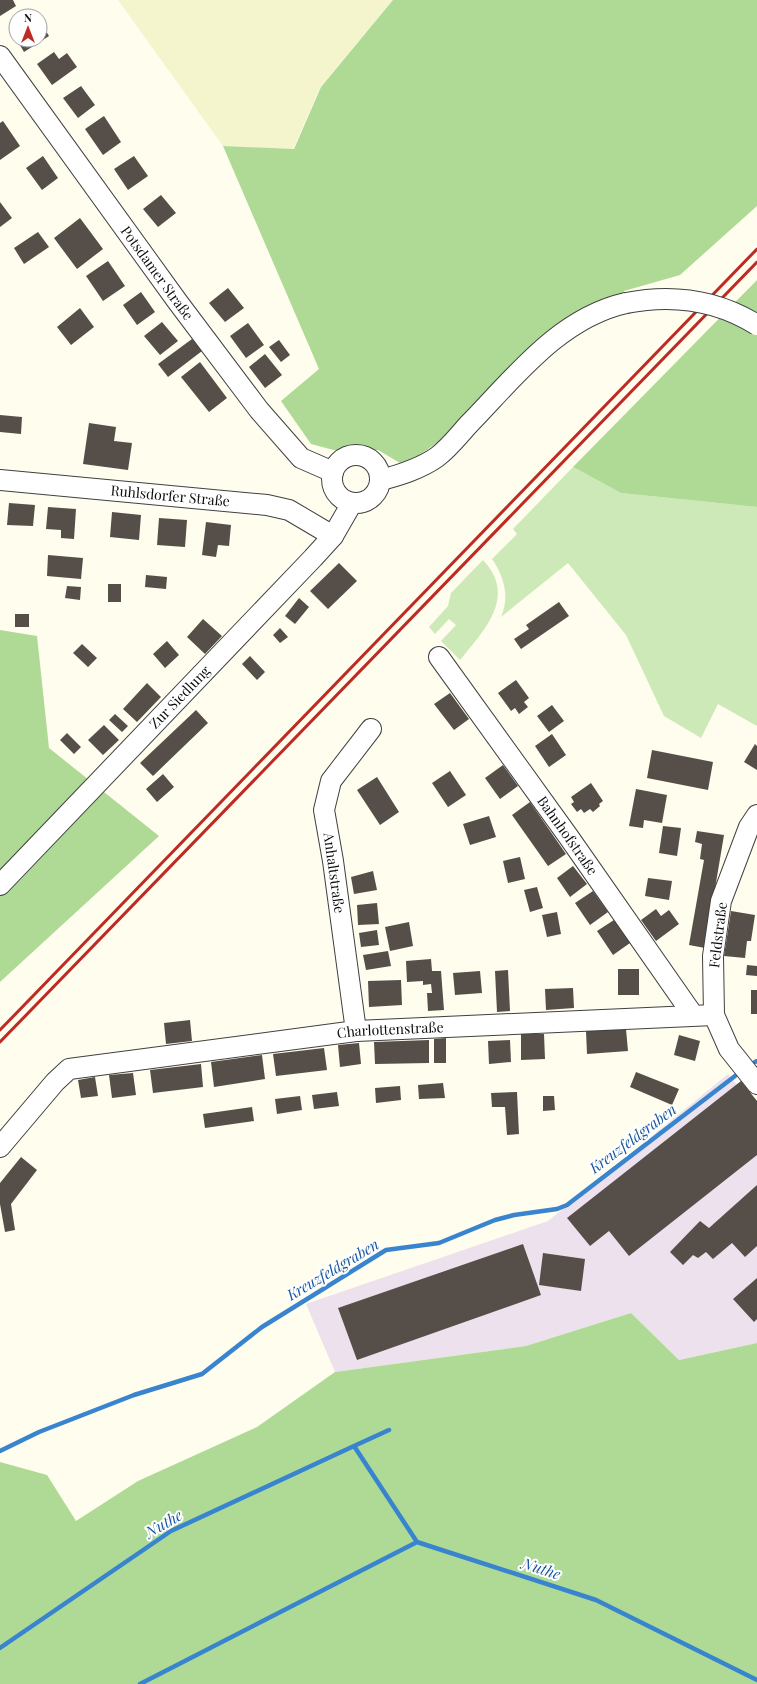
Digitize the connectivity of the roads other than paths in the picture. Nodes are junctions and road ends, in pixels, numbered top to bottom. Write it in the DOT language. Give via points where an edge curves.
graph roads {
  1 [pos="0,56"];
  2 [pos="757,325"];
  3 [pos="332,472"];
  4 [pos="0,480"];
  5 [pos="381,480"];
  6 [pos="352,503"];
  7 [pos="333,536"];
  8 [pos="439,657"];
  9 [pos="371,729"];
  10 [pos="757,815"];
  11 [pos="0,885"];
  12 [pos="693,1015"];
  13 [pos="714,1015"];
  14 [pos="356,1032"];
  15 [pos="757,1084"];
  16 [pos="0,1147"];
  1 -- 3 [label="street, Potsdamer Straße" via="259,410 301,458"];
  2 -- 5 [label="street, bridge" via="723,308 686,300 657,299 626,303 590,316 560,335 529,362 437,456 407,473"];
  3 -- 5 [label="street" via="343,459 357,455 372,460 380,472"];
  3 -- 6 [label="street" via="334,487 338,494"];
  4 -- 7 [label="street, Ruhlsdorfer Straße" via="267,505 289,510"];
  5 -- 6 [label="street" via="374,495 360,503"];
  6 -- 7 [label="street, Zur Siedlung"];
  7 -- 11 [label="street, Zur Siedlung"];
  8 -- 12 [label="street, Bahnhofstraße"];
  9 -- 14 [label="street, Anhaltstraße" via="331,781 324,810"];
  10 -- 13 [label="street, Feldstraße" via="749,827 721,901 713,956"];
  12 -- 13 [label="street, Charlottenstraße"];
  12 -- 14 [label="street, Charlottenstraße"];
  13 -- 15 [label="street" via="729,1049"];
  14 -- 16 [label="street, Charlottenstraße" via="69,1069"];
}
